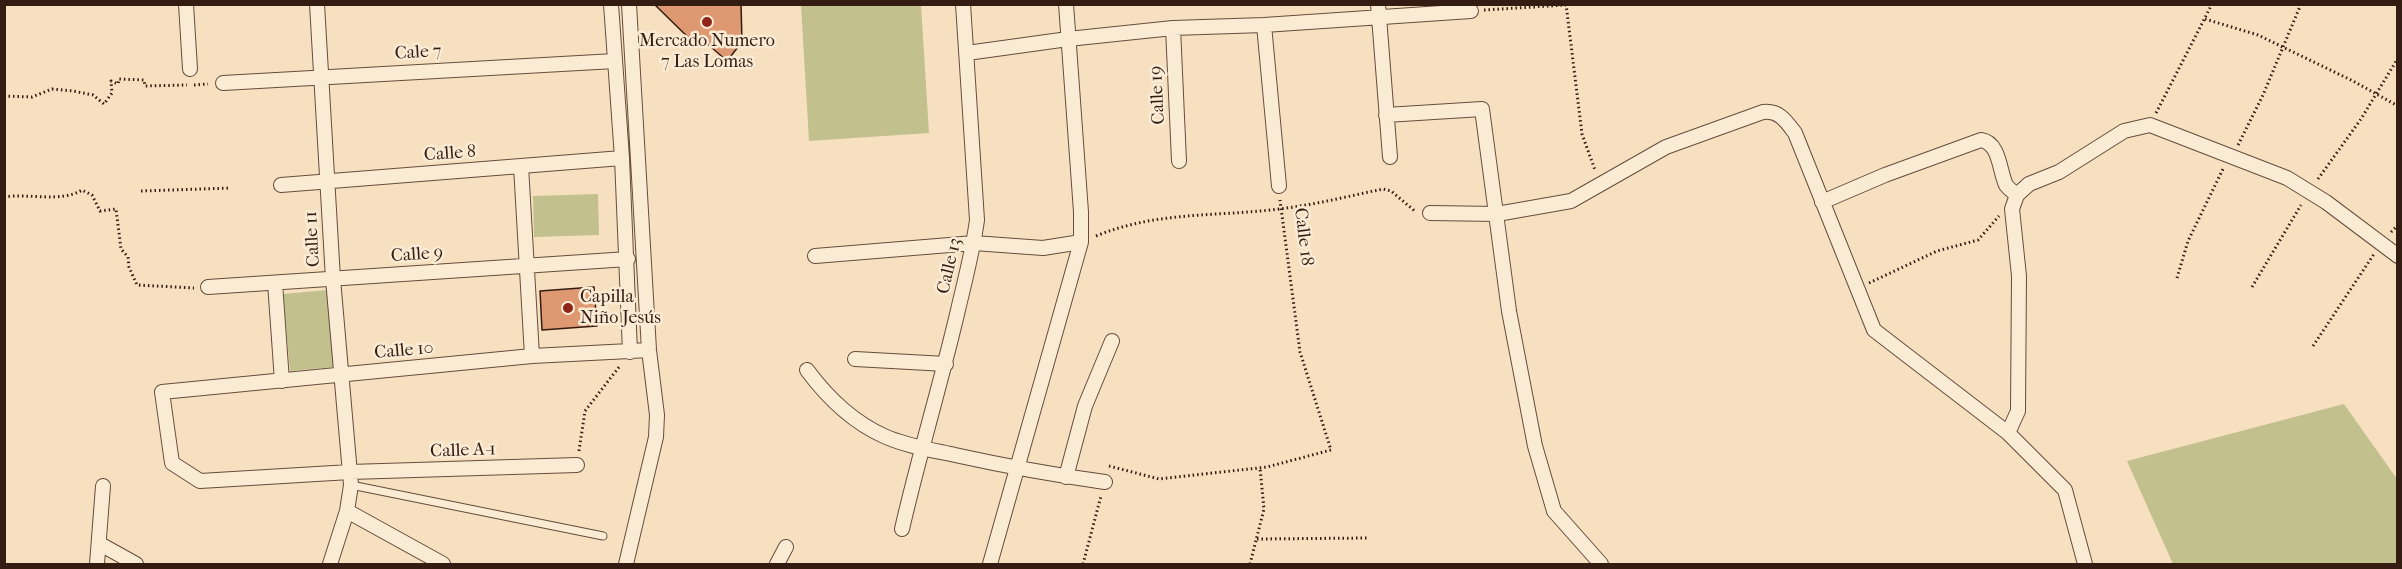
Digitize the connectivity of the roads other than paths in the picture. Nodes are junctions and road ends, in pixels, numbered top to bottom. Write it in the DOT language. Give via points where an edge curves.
graph roads {
  1 [pos="186,4"];
  2 [pos="317,4"];
  3 [pos="611,4"];
  4 [pos="629,4"];
  5 [pos="963,4"];
  6 [pos="1066,4"];
  7 [pos="1379,11"];
  8 [pos="1471,11"];
  9 [pos="1264,25"];
  10 [pos="1173,28"];
  11 [pos="1068,39"];
  12 [pos="967,53"];
  13 [pos="615,61"];
  14 [pos="190,69"];
  15 [pos="322,77"];
  16 [pos="223,83"];
  17 [pos="1386,115"];
  18 [pos="1390,157"];
  19 [pos="622,158"];
  20 [pos="1179,161"];
  21 [pos="521,166"];
  22 [pos="328,181"];
  23 [pos="281,185"];
  24 [pos="1280,186"];
  25 [pos="2017,195"];
  26 [pos="1822,202"];
  27 [pos="1430,213"];
  28 [pos="1497,214"];
  29 [pos="1081,242"];
  30 [pos="974,243"];
  31 [pos="815,256"];
  32 [pos="2397,256"];
  33 [pos="628,259"];
  34 [pos="525,266"];
  35 [pos="333,279"];
  36 [pos="275,283"];
  37 [pos="208,287"];
  38 [pos="1112,341"];
  39 [pos="649,350"];
  40 [pos="630,352"];
  41 [pos="532,356"];
  42 [pos="855,359"];
  43 [pos="946,364"];
  44 [pos="807,370"];
  45 [pos="343,375"];
  46 [pos="282,381"];
  47 [pos="162,392"];
  48 [pos="2008,434"];
  49 [pos="921,448"];
  50 [pos="577,465"];
  51 [pos="1016,468"];
  52 [pos="1066,477"];
  53 [pos="350,479"];
  54 [pos="1105,482"];
  55 [pos="103,486"];
  56 [pos="347,511"];
  57 [pos="902,529"];
  58 [pos="603,536"];
  59 [pos="100,544"];
  60 [pos="786,547"];
  61 [pos="97,564"];
  62 [pos="136,564"];
  63 [pos="330,564"];
  64 [pos="443,564"];
  65 [pos="626,564"];
  66 [pos="777,564"];
  67 [pos="990,564"];
  68 [pos="1601,564"];
  69 [pos="2085,564"];
  1 -- 14 [label="street"];
  2 -- 15 [label="street, Calle 11"];
  3 -- 13 [label="street"];
  4 -- 39 [label="street"];
  5 -- 12 [label="street, Calle 13"];
  6 -- 11 [label="street"];
  7 -- 8 [label="street"];
  7 -- 9 [label="street"];
  7 -- 17 [label="street"];
  9 -- 10 [label="street"];
  9 -- 24 [label="street, Calle 18"];
  10 -- 11 [label="street"];
  10 -- 20 [label="street, Calle 19"];
  11 -- 12 [label="street"];
  11 -- 29 [label="street"];
  12 -- 30 [label="street, Calle 13" via="978,220"];
  13 -- 15 [label="street, Cale 7"];
  13 -- 19 [label="street"];
  15 -- 16 [label="street, Cale 7"];
  15 -- 22 [label="street, Calle 11"];
  17 -- 18 [label="street"];
  17 -- 28 [label="street" via="1482,109"];
  19 -- 21 [label="street, Calle 8"];
  19 -- 33 [label="street"];
  21 -- 22 [label="street, Calle 8"];
  21 -- 34 [label="street"];
  22 -- 23 [label="street, Calle 8"];
  22 -- 35 [label="street, Calle 11"];
  25 -- 26 [label="street" via="2007,187 1994,147 1981,140"];
  25 -- 32 [label="street" via="2029,184 2059,172 2124,131 2150,125 2287,178 2326,201"];
  25 -- 48 [label="street" via="2012,209 2019,276 2018,411"];
  26 -- 28 [label="street" via="1795,133 1772,111 1666,147 1571,201"];
  26 -- 48 [label="street" via="1874,330"];
  27 -- 28 [label="street"];
  28 -- 68 [label="street" via="1509,311 1535,446 1554,511"];
  29 -- 30 [label="street" via="1043,248"];
  29 -- 51 [label="street"];
  30 -- 31 [label="street"];
  30 -- 43 [label="street, Calle 13"];
  33 -- 34 [label="street, Calle 9"];
  33 -- 40 [label="street"];
  34 -- 35 [label="street, Calle 9"];
  34 -- 41 [label="street"];
  35 -- 36 [label="street, Calle 9"];
  35 -- 45 [label="street, Calle 11"];
  36 -- 37 [label="street, Calle 9"];
  36 -- 46 [label="street"];
  38 -- 52 [label="street" via="1084,406"];
  39 -- 40 [label="street, Calle 10"];
  39 -- 65 [label="street" via="656,437"];
  40 -- 41 [label="street, Calle 10"];
  41 -- 45 [label="street, Calle 10"];
  42 -- 43 [label="street"];
  43 -- 49 [label="street, Calle 13"];
  44 -- 49 [label="street" via="832,399 861,422 884,436"];
  45 -- 46 [label="street, Calle 10"];
  45 -- 53 [label="street, Calle 11"];
  46 -- 47 [label="street, Calle 10"];
  47 -- 53 [label="street, Calle A-1" via="172,462 200,481"];
  48 -- 69 [label="street" via="2065,490"];
  49 -- 51 [label="street"];
  49 -- 57 [label="street, Calle 13"];
  50 -- 53 [label="street, Calle A-1"];
  51 -- 52 [label="street"];
  51 -- 67 [label="street"];
  52 -- 54 [label="street"];
  53 -- 56 [label="street, Calle 11"];
  53 -- 58 [label="lane"];
  55 -- 59 [label="street"];
  56 -- 63 [label="street, Calle 11"];
  56 -- 64 [label="street"];
  59 -- 61 [label="street"];
  59 -- 62 [label="street"];
  60 -- 66 [label="street"];
}
